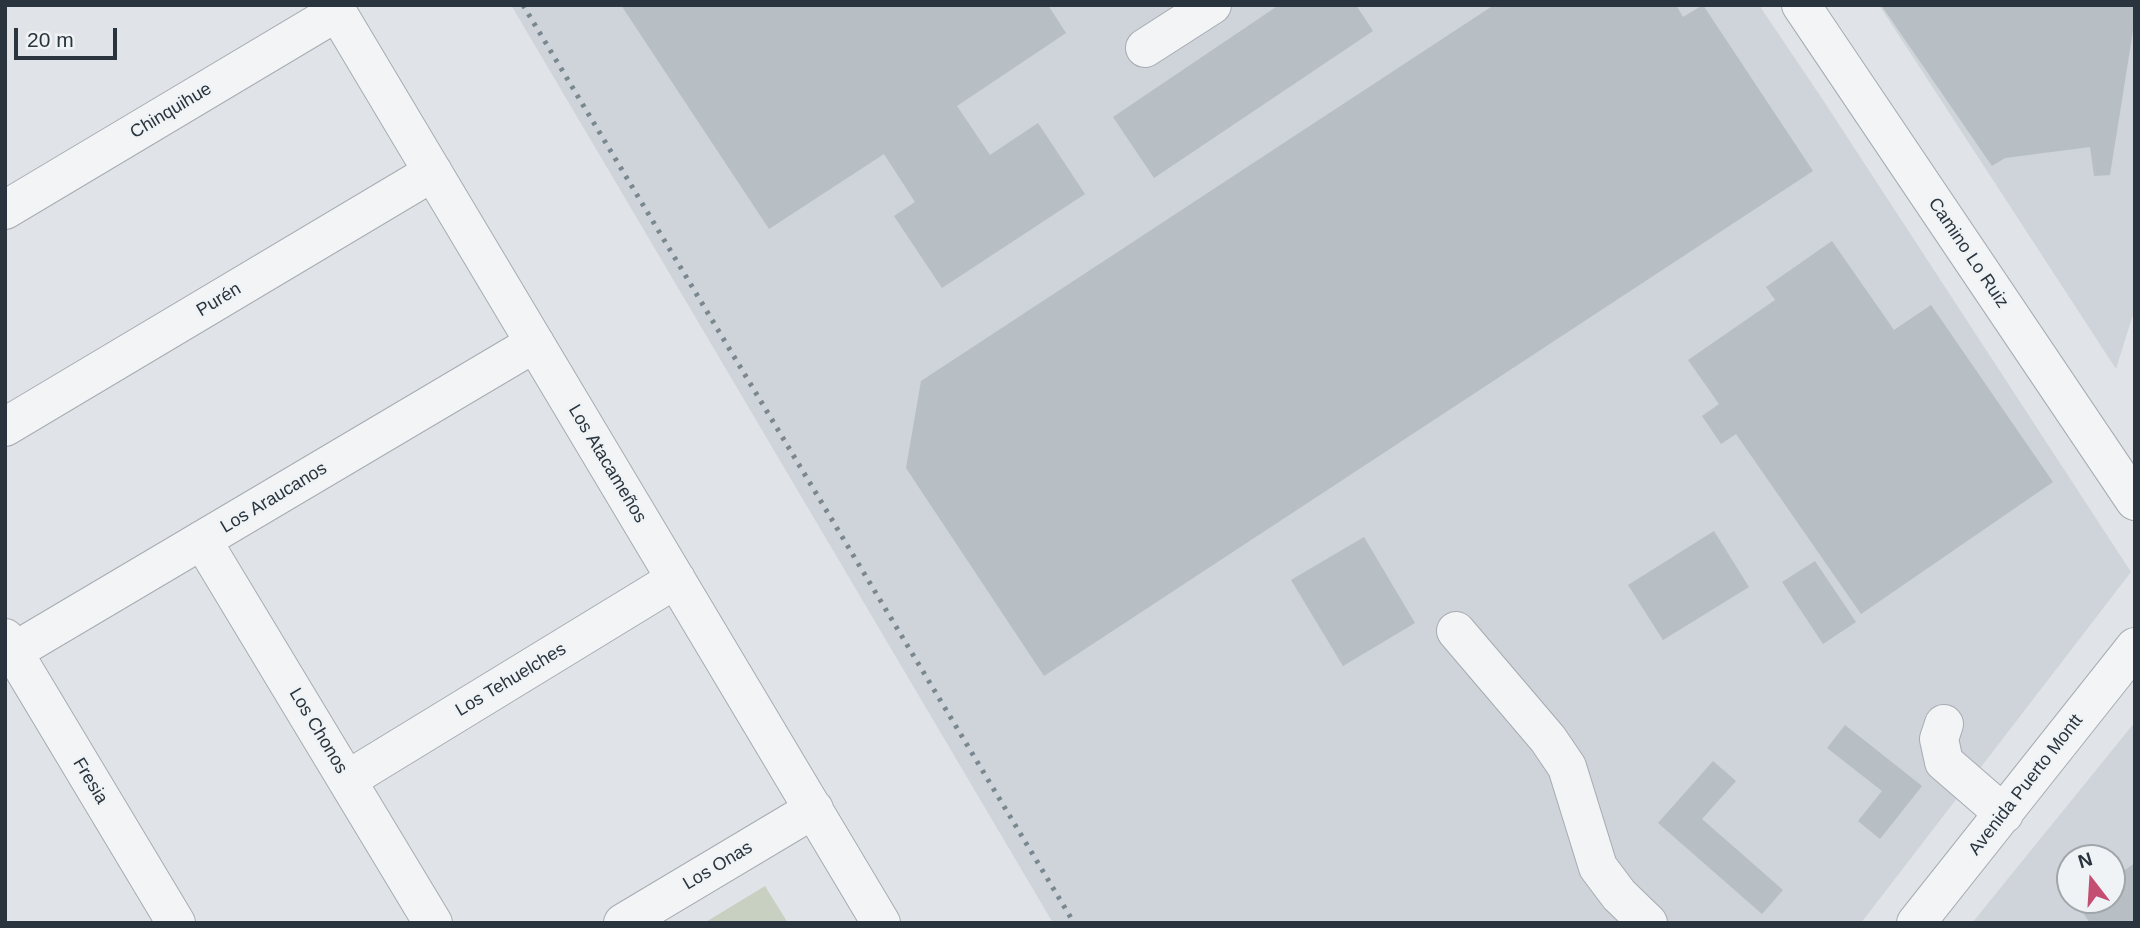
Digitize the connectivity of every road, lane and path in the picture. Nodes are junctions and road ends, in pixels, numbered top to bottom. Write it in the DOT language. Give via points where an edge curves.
graph roads {
  1 [pos="1212,5"];
  2 [pos="1801,5"];
  3 [pos="335,9"];
  4 [pos="1145,48"];
  5 [pos="433,172"];
  6 [pos="5,210"];
  7 [pos="535,343"];
  8 [pos="5,427"];
  9 [pos="2135,501"];
  10 [pos="202,540"];
  11 [pos="676,579"];
  12 [pos="1456,631"];
  13 [pos="9,645"];
  14 [pos="2135,647"];
  15 [pos="1944,724"];
  16 [pos="347,780"];
  17 [pos="814,809"];
  18 [pos="2004,814"];
  19 [pos="631,921"];
  20 [pos="176,923"];
  21 [pos="433,923"];
  22 [pos="881,923"];
  23 [pos="1648,923"];
  24 [pos="1916,923"];
  1 -- 4 [label="street"];
  2 -- 9 [label="street, Camino Lo Ruiz"];
  3 -- 5 [label="street, Los Atacameños"];
  3 -- 6 [label="street, Chinquihue"];
  5 -- 7 [label="street, Los Atacameños"];
  5 -- 8 [label="street, Purén"];
  7 -- 10 [label="street, Los Araucanos"];
  7 -- 11 [label="street, Los Atacameños"];
  10 -- 13 [label="street, Los Araucanos"];
  10 -- 16 [label="street, Los Chonos"];
  11 -- 16 [label="street, Los Tehuelches"];
  11 -- 17 [label="street, Los Atacameños"];
  12 -- 23 [label="street" via="1549,738 1567,767 1598,867"];
  13 -- 20 [label="street, Fresia"];
  14 -- 18 [label="street, Avenida Puerto Montt"];
  15 -- 18 [label="street" via="1939,738 1944,762"];
  16 -- 21 [label="street, Los Chonos"];
  17 -- 19 [label="street, Los Onas"];
  17 -- 22 [label="street, Los Atacameños"];
  18 -- 24 [label="street, Avenida Puerto Montt"];
}
